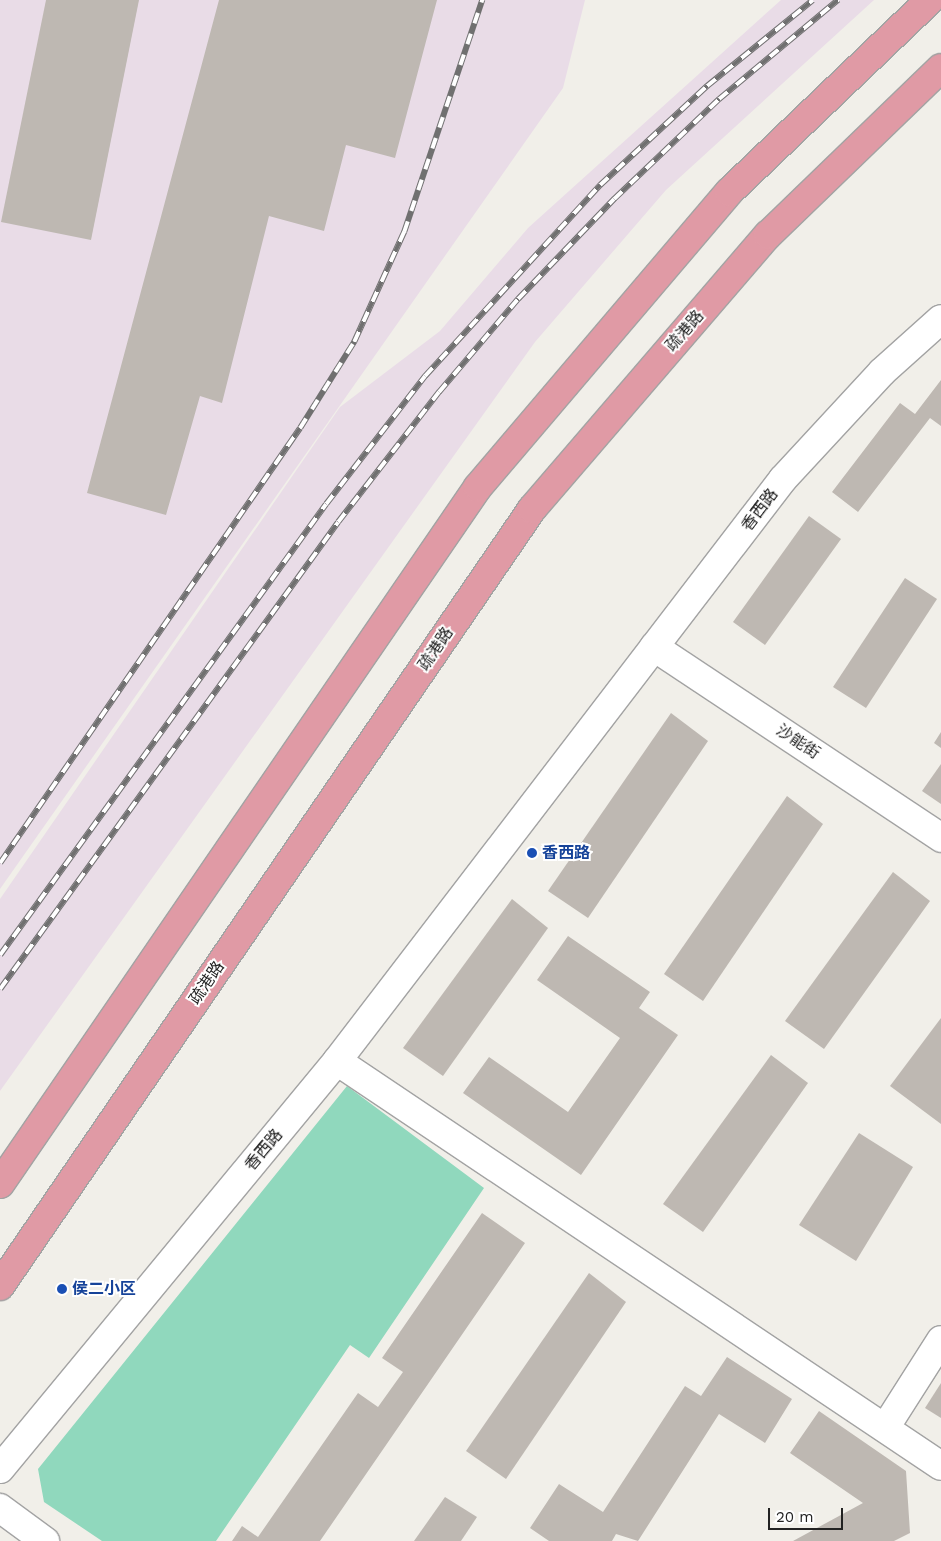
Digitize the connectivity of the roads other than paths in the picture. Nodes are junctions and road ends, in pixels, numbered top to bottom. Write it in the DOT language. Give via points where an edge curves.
graph roads {
  1 [pos="930,0"];
  2 [pos="941,68"];
  3 [pos="941,319"];
  4 [pos="654,647"];
  5 [pos="941,838"];
  6 [pos="337,1061"];
  7 [pos="0,1184"];
  8 [pos="0,1286"];
  9 [pos="941,1340"];
  10 [pos="885,1428"];
  11 [pos="941,1466"];
  12 [pos="0,1469"];
  13 [pos="0,1508"];
  14 [pos="45,1541"];
  1 -- 7 [label="highway" via="729,192 478,487"];
  2 -- 8 [label="highway, 疏港路" via="768,235 532,509"];
  3 -- 4 [label="street, 香西路" via="882,372 783,479"];
  4 -- 5 [label="street, 沙能街"];
  4 -- 6 [label="street, 香西路"];
  6 -- 10 [label="street"];
  6 -- 12 [label="street, 香西路"];
  9 -- 10 [label="street"];
  10 -- 11 [label="street"];
  13 -- 14 [label="street"];
}
